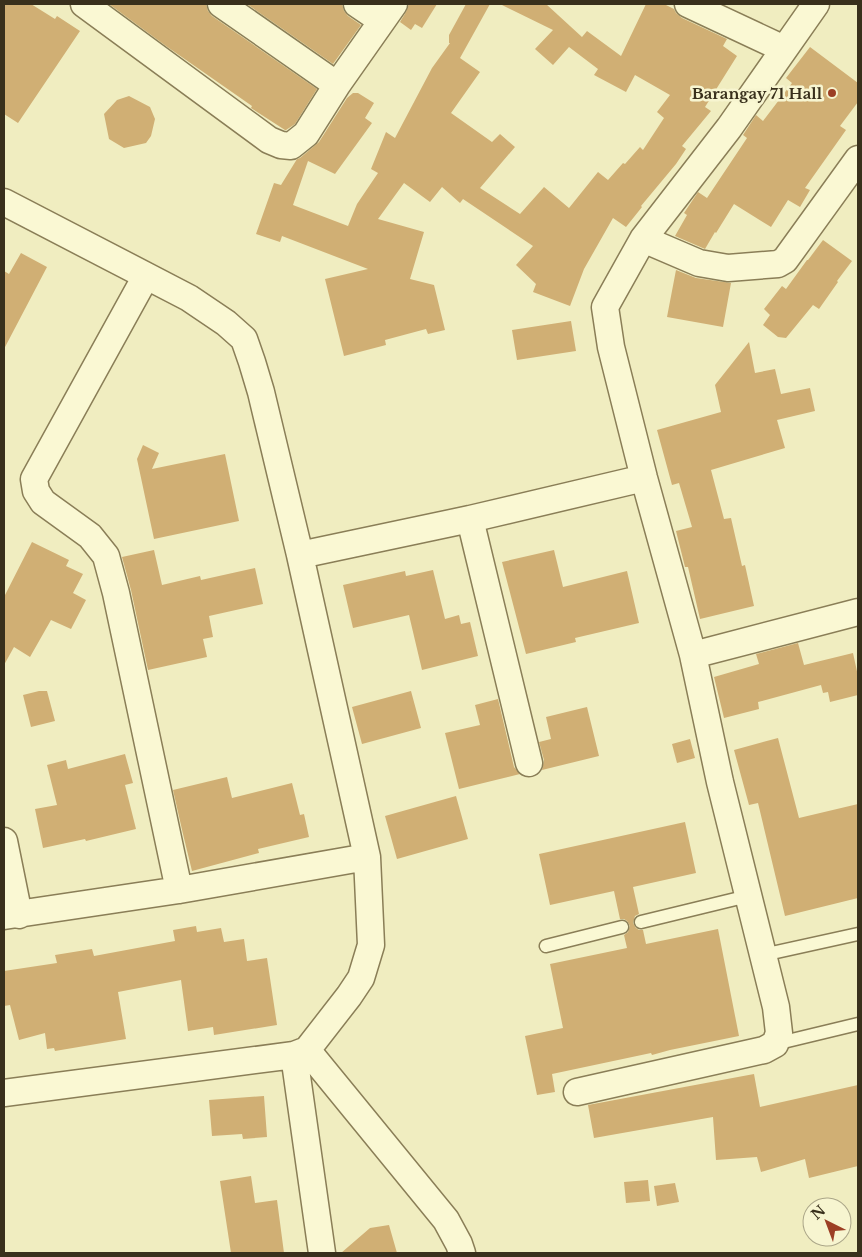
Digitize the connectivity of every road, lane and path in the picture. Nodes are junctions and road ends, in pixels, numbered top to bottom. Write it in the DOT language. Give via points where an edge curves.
graph roads {
  1 [pos="84,4"];
  2 [pos="221,4"];
  3 [pos="357,4"];
  4 [pos="688,4"];
  5 [pos="816,4"];
  6 [pos="388,12"];
  7 [pos="784,49"];
  8 [pos="337,85"];
  9 [pos="858,159"];
  10 [pos="4,202"];
  11 [pos="643,239"];
  12 [pos="146,276"];
  13 [pos="644,478"];
  14 [pos="470,519"];
  15 [pos="300,555"];
  16 [pos="858,612"];
  17 [pos="693,655"];
  18 [pos="529,763"];
  19 [pos="4,841"];
  20 [pos="368,857"];
  21 [pos="179,890"];
  22 [pos="748,896"];
  23 [pos="11,916"];
  24 [pos="641,922"];
  25 [pos="622,927"];
  26 [pos="858,934"];
  27 [pos="546,946"];
  28 [pos="763,955"];
  29 [pos="858,1024"];
  30 [pos="776,1044"];
  31 [pos="301,1053"];
  32 [pos="577,1092"];
  33 [pos="4,1093"];
  34 [pos="322,1253"];
  35 [pos="462,1253"];
  1 -- 8 [label="street" via="269,140 281,145 291,146 306,134"];
  2 -- 8 [label="street"];
  3 -- 6 [label="street"];
  4 -- 7 [label="street"];
  5 -- 7 [label="street"];
  6 -- 8 [label="street"];
  7 -- 11 [label="street" via="729,128"];
  9 -- 11 [label="street" via="785,260 778,264 728,268 699,263"];
  10 -- 12 [label="street"];
  11 -- 13 [label="street" via="605,307 611,347"];
  12 -- 15 [label="street" via="196,303 244,339 261,392"];
  12 -- 21 [label="street" via="34,479 36,492 43,502 90,536 106,556"];
  13 -- 14 [label="street"];
  13 -- 17 [label="street"];
  14 -- 15 [label="street"];
  14 -- 18 [label="street"];
  15 -- 20 [label="street"];
  16 -- 17 [label="street"];
  17 -- 22 [label="street"];
  19 -- 23 [label="street"];
  20 -- 21 [label="street"];
  20 -- 31 [label="street" via="371,944 361,978"];
  21 -- 23 [label="street"];
  22 -- 24 [label="lane"];
  22 -- 28 [label="street"];
  25 -- 27 [label="lane"];
  26 -- 28 [label="lane"];
  28 -- 30 [label="street" via="776,1007 779,1033"];
  29 -- 30 [label="lane"];
  30 -- 32 [label="street" via="764,1050"];
  31 -- 33 [label="street"];
  31 -- 34 [label="street"];
  31 -- 35 [label="street" via="446,1220"];
}
